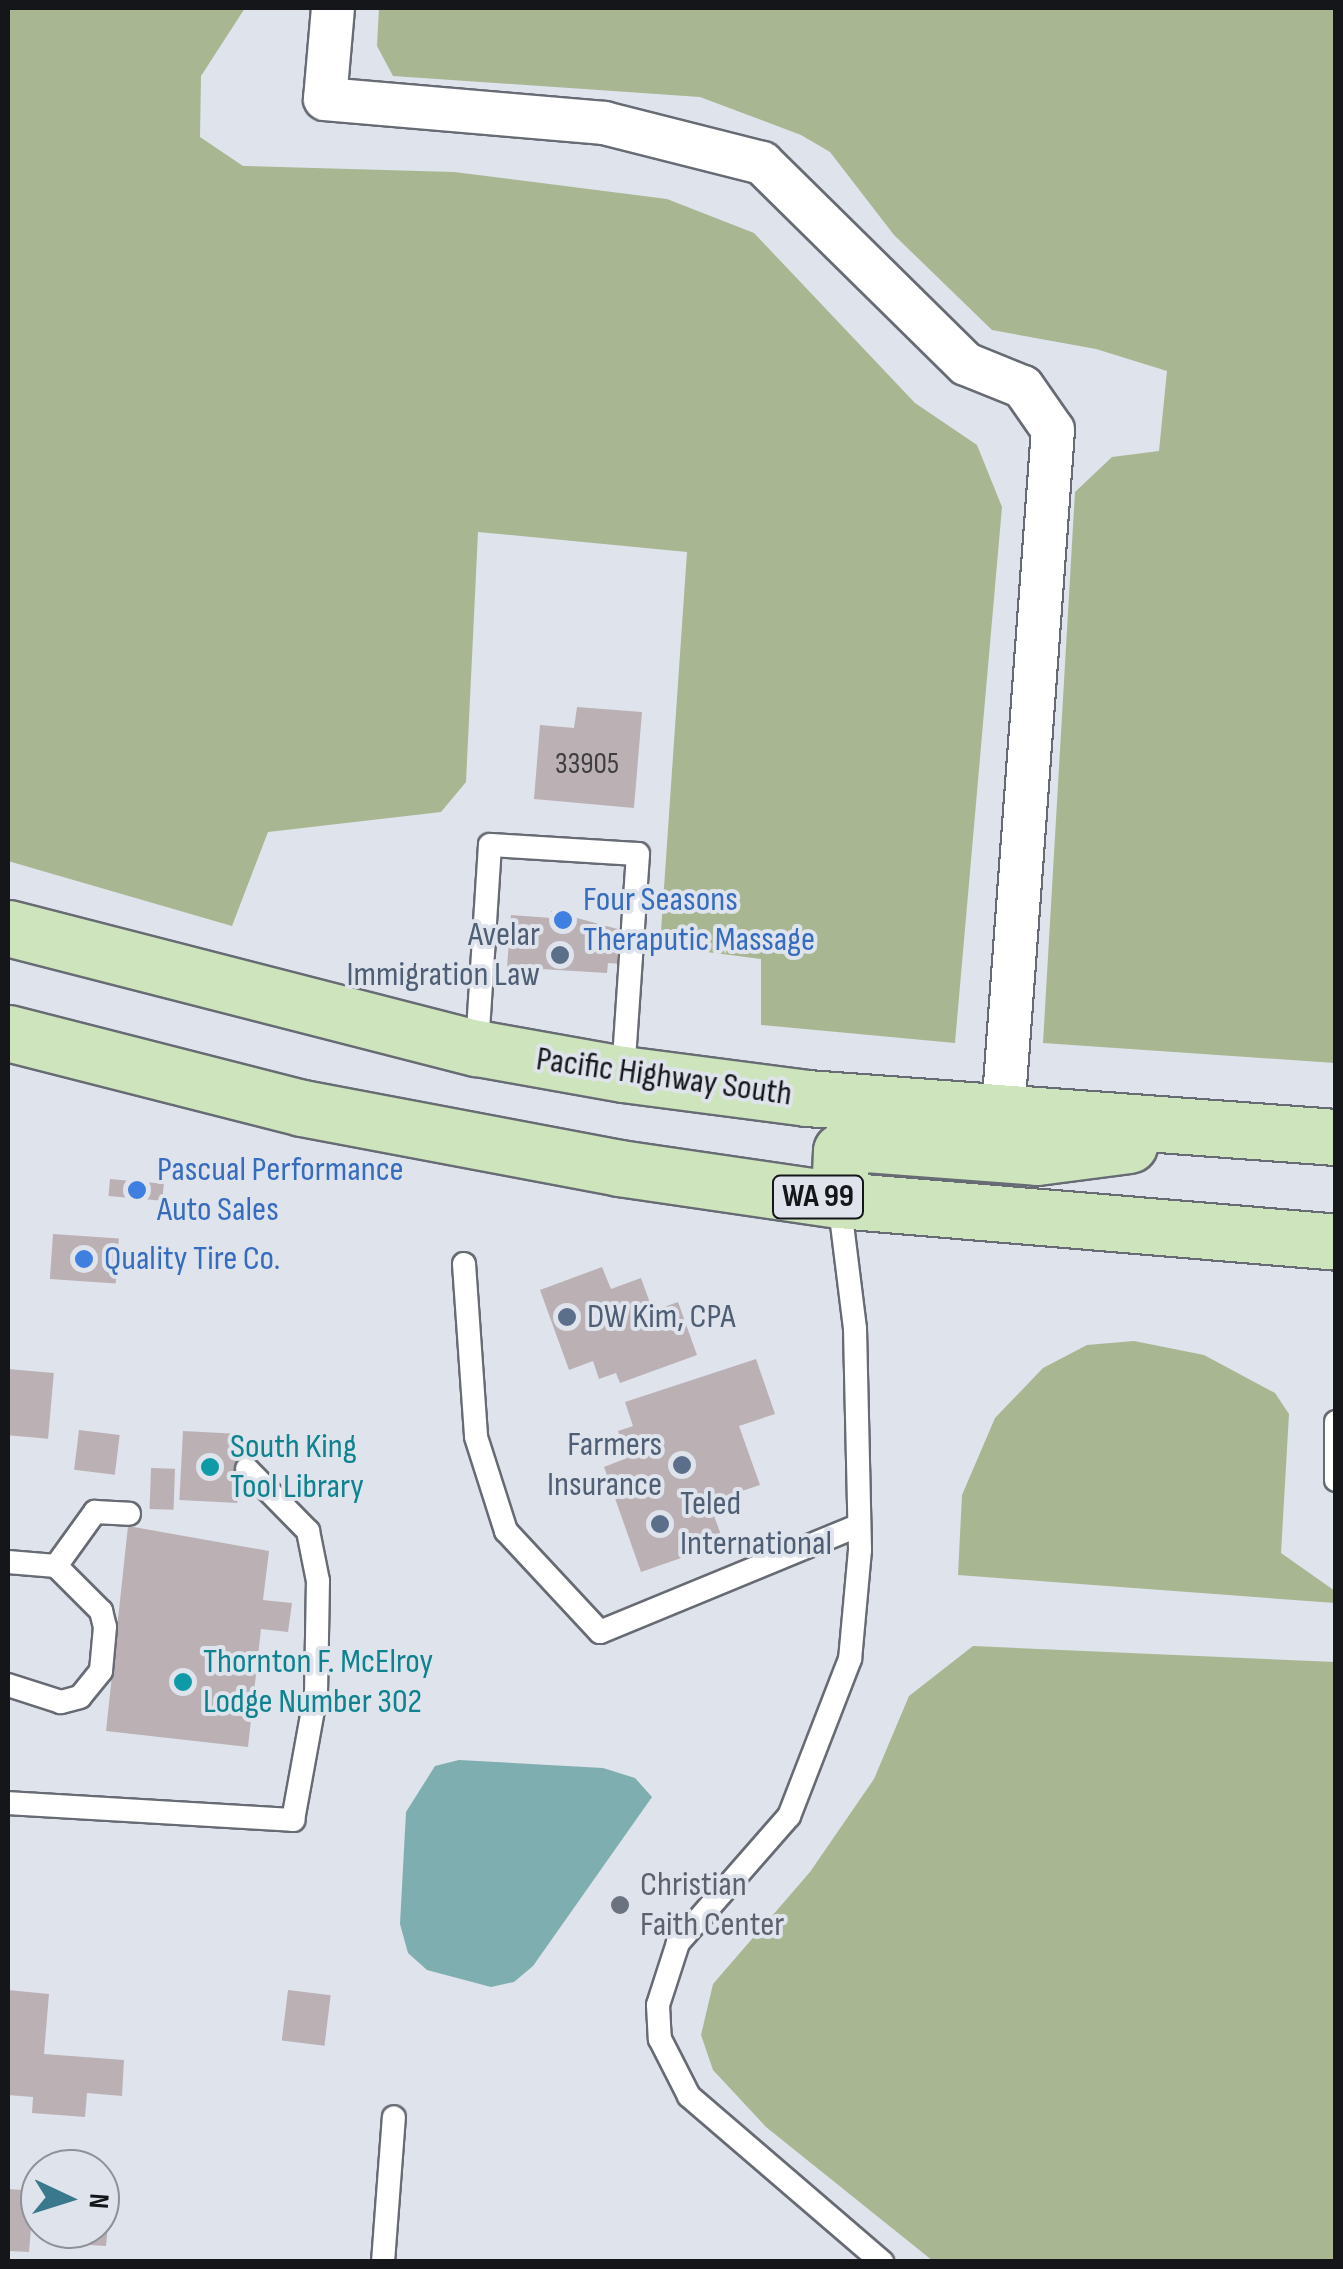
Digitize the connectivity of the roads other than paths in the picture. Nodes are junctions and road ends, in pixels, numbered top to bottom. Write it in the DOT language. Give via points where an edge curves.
graph roads {
  1 [pos="333,8"];
  2 [pos="8,928"];
  3 [pos="8,1033"];
  4 [pos="476,1048"];
  5 [pos="623,1074"];
  6 [pos="1002,1112"];
  7 [pos="1242,1130"];
  8 [pos="1336,1137"];
  9 [pos="839,1200"];
  10 [pos="1336,1242"];
  11 [pos="464,1264"];
  12 [pos="1336,1422"];
  13 [pos="248,1469"];
  14 [pos="1336,1480"];
  15 [pos="129,1514"];
  16 [pos="860,1525"];
  17 [pos="8,1562"];
  18 [pos="56,1566"];
  19 [pos="8,1685"];
  20 [pos="8,1803"];
  21 [pos="394,2117"];
  22 [pos="382,2262"];
  23 [pos="882,2262"];
  1 -- 6 [label="street" via="325,99 604,124 762,163 966,364 1023,387 1053,430"];
  2 -- 4 [label="main road, Pacific Highway South"];
  3 -- 9 [label="main road, WA 99" via="302,1108"];
  4 -- 5 [label="main road, Pacific Highway South"];
  4 -- 5 [label="lane" via="490,845 638,854"];
  5 -- 6 [label="main road, Pacific Highway South"];
  6 -- 7 [label="main road, Pacific Highway South"];
  7 -- 8 [label="main road, Pacific Highway South"];
  7 -- 9 [label="main road" via="1038,1157 866,1144 841,1151"];
  9 -- 10 [label="main road, WA 99"];
  9 -- 16 [label="lane" via="854,1269"];
  11 -- 16 [label="lane" via="476,1437 506,1531 600,1632"];
  12 -- 14 [label="lane"];
  13 -- 20 [label="lane" via="308,1531 318,1581 316,1694 293,1820"];
  15 -- 18 [label="lane" via="95,1512"];
  16 -- 23 [label="lane" via="850,1659 812,1768 762,1855 678,1942 658,2005 670,2069 689,2096"];
  17 -- 18 [label="lane"];
  18 -- 19 [label="lane" via="102,1611 101,1671 80,1697 62,1702"];
  21 -- 22 [label="lane"];
}
